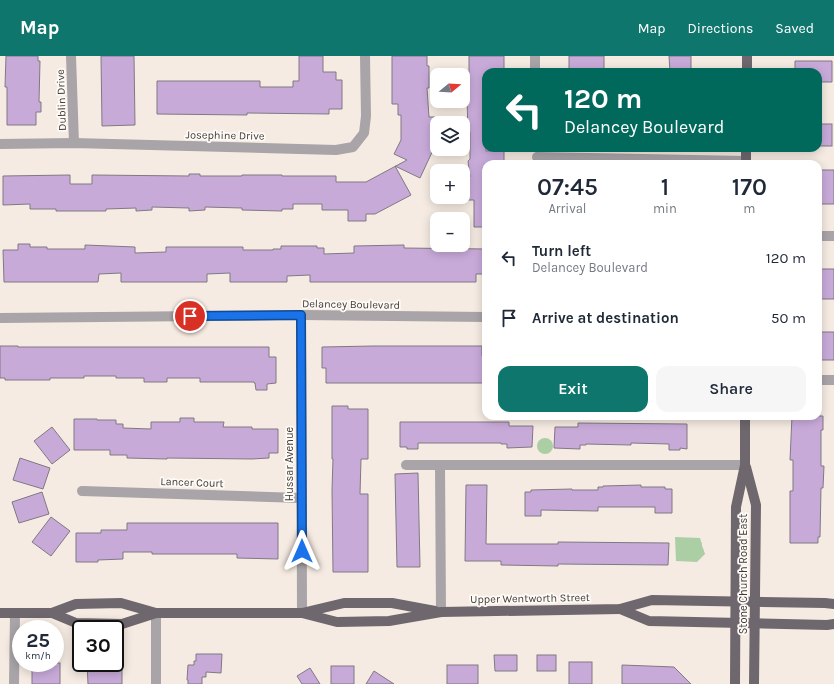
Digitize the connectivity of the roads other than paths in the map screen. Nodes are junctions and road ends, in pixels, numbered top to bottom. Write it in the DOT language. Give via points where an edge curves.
graph roads {
  1 [pos="71,56"];
  2 [pos="364,56"];
  3 [pos="535,56"];
  4 [pos="747,56"];
  5 [pos="535,68"];
  6 [pos="747,68"];
  7 [pos="74,143"];
  8 [pos="0,144"];
  9 [pos="537,156"];
  10 [pos="656,160"];
  11 [pos="822,236"];
  12 [pos="834,236"];
  13 [pos="301,315"];
  14 [pos="482,317"];
  15 [pos="0,318"];
  16 [pos="822,380"];
  17 [pos="834,380"];
  18 [pos="745,420"];
  19 [pos="406,465"];
  20 [pos="440,465"];
  21 [pos="745,465"];
  22 [pos="82,491"];
  23 [pos="301,498"];
  24 [pos="735,601"];
  25 [pos="755,601"];
  26 [pos="834,604"];
  27 [pos="620,609"];
  28 [pos="441,612"];
  29 [pos="0,613"];
  30 [pos="14,613"];
  31 [pos="52,613"];
  32 [pos="156,613"];
  33 [pos="302,613"];
  34 [pos="735,623"];
  35 [pos="755,623"];
  36 [pos="834,624"];
  37 [pos="14,684"];
  38 [pos="156,684"];
  39 [pos="735,684"];
  40 [pos="754,684"];
  1 -- 7 [label="street, Dublin Drive"];
  2 -- 7 [label="street, Josephine Drive" via="366,116 364,133 354,147 336,150"];
  3 -- 5 [label="street"];
  4 -- 6 [label="main road"];
  7 -- 8 [label="street, Josephine Drive"];
  9 -- 10 [label="street"];
  11 -- 12 [label="street"];
  13 -- 14 [label="street, Delancey Boulevard"];
  13 -- 15 [label="street, Delancey Boulevard"];
  13 -- 23 [label="street, Hussar Avenue"];
  16 -- 17 [label="street"];
  18 -- 21 [label="main road, Stone Church Road East"];
  19 -- 20 [label="street"];
  20 -- 21 [label="street"];
  20 -- 28 [label="street"];
  21 -- 24 [label="main road, Stone Church Road East" via="736,506"];
  21 -- 25 [label="main road, Stone Church Road East" via="756,505"];
  22 -- 23 [label="street, Lancer Court"];
  23 -- 33 [label="street, Hussar Avenue"];
  24 -- 25 [label="main road, Upper Wentworth Street"];
  24 -- 27 [label="main road, Upper Wentworth Street" via="652,600"];
  24 -- 34 [label="main road, Stone Church Road East"];
  25 -- 26 [label="main road, Upper Wentworth Street"];
  25 -- 35 [label="main road, Stone Church Road East"];
  27 -- 28 [label="main road, Upper Wentworth Street"];
  27 -- 34 [label="main road, Upper Wentworth Street" via="649,621"];
  28 -- 33 [label="main road, Upper Wentworth Street" via="389,621 337,622"];
  28 -- 33 [label="main road, Upper Wentworth Street" via="392,603 344,603"];
  29 -- 30 [label="main road, Upper Wentworth Street"];
  30 -- 31 [label="main road, Upper Wentworth Street"];
  30 -- 37 [label="street"];
  31 -- 32 [label="main road, Upper Wentworth Street" via="76,604 121,603"];
  31 -- 32 [label="main road, Upper Wentworth Street" via="76,623 122,624"];
  32 -- 33 [label="main road, Upper Wentworth Street"];
  32 -- 38 [label="street"];
  34 -- 35 [label="main road, Upper Wentworth Street"];
  34 -- 39 [label="main road, Stone Church Road East"];
  35 -- 36 [label="main road, Upper Wentworth Street"];
  35 -- 40 [label="main road, Stone Church Road East"];
}
